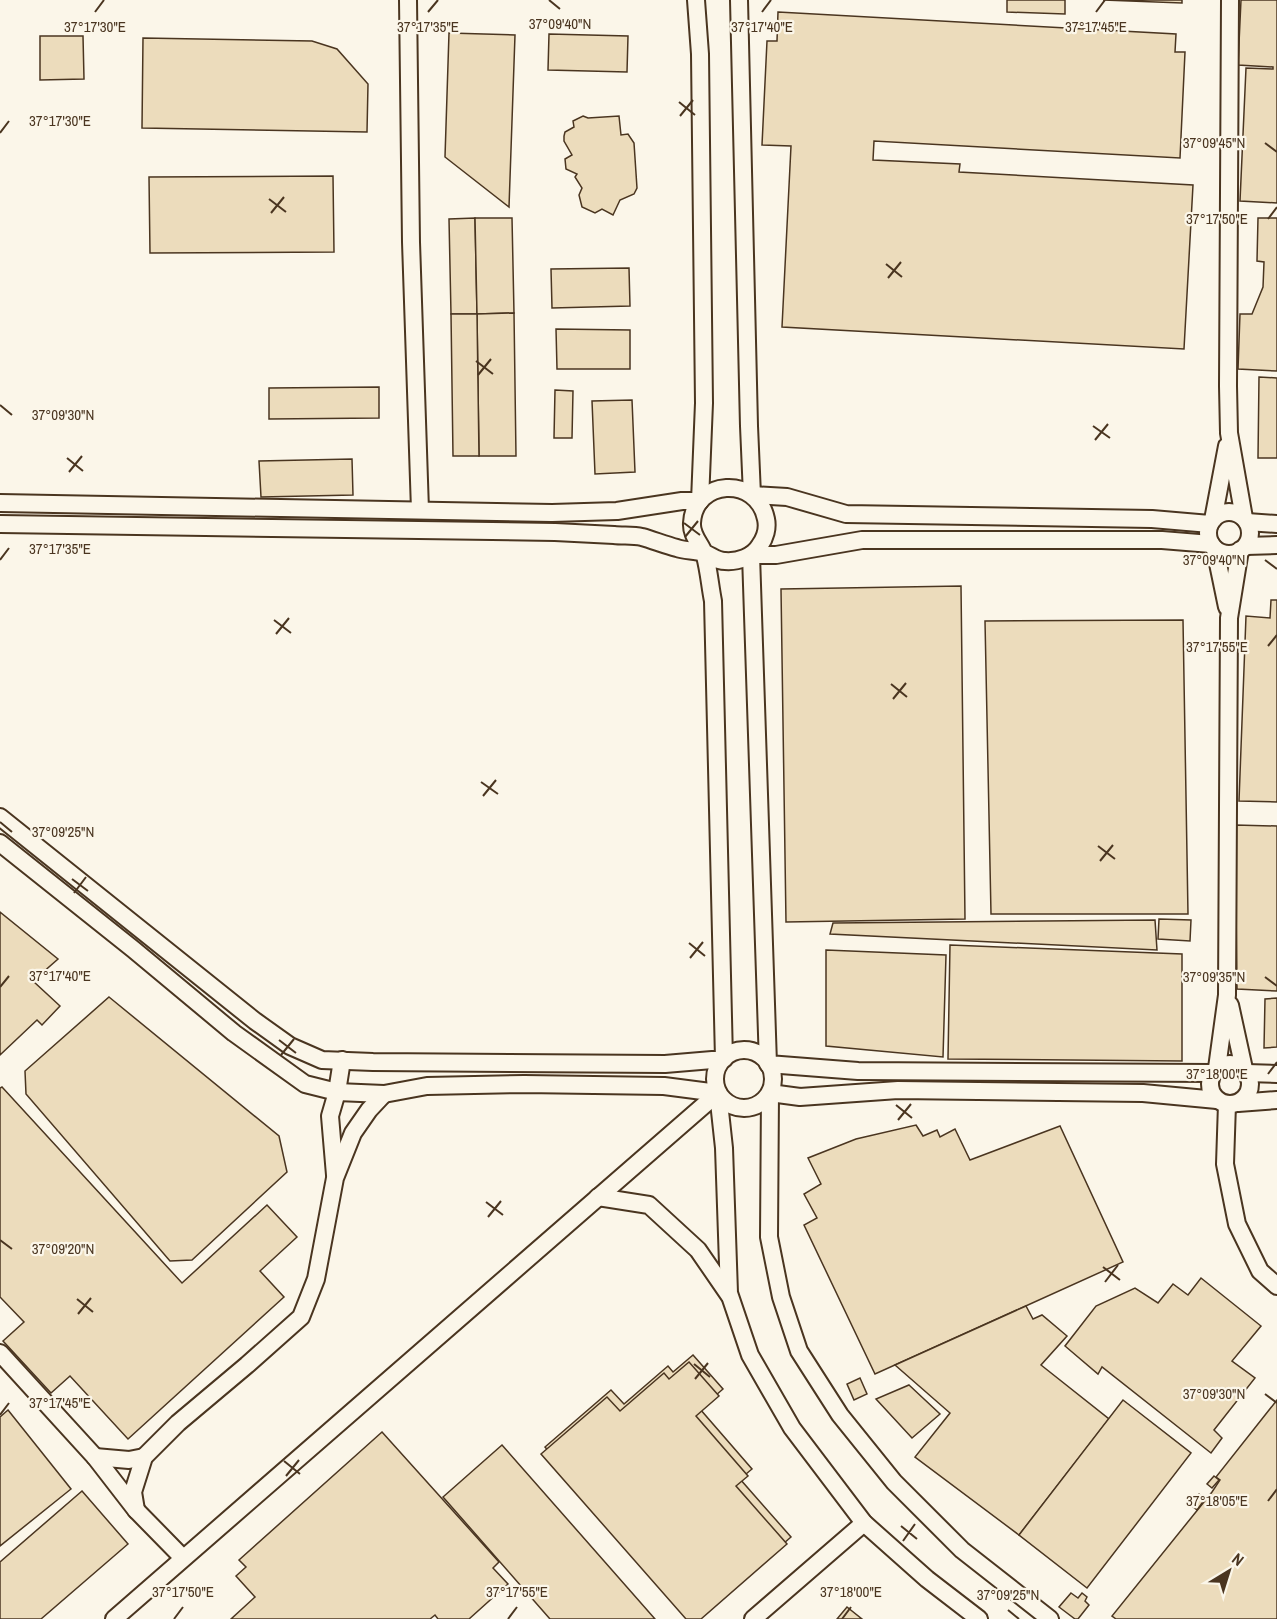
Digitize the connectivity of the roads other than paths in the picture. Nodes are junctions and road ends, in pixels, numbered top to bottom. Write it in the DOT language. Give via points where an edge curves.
graph roads {
  1 [pos="408,0"];
  2 [pos="696,0"];
  3 [pos="739,0"];
  4 [pos="1230,0"];
  5 [pos="1229,433"];
  6 [pos="752,495"];
  7 [pos="700,501"];
  8 [pos="0,503"];
  9 [pos="420,510"];
  10 [pos="1245,520"];
  11 [pos="1212,522"];
  12 [pos="0,524"];
  13 [pos="1277,524"];
  14 [pos="1277,545"];
  15 [pos="1213,546"];
  16 [pos="1243,548"];
  17 [pos="705,553"];
  18 [pos="751,555"];
  19 [pos="1229,618"];
  20 [pos="0,817"];
  21 [pos="0,843"];
  22 [pos="1227,996"];
  23 [pos="724,1059"];
  24 [pos="342,1060"];
  25 [pos="768,1064"];
  26 [pos="1215,1070"];
  27 [pos="1246,1071"];
  28 [pos="1277,1074"];
  29 [pos="305,1084"];
  30 [pos="337,1092"];
  31 [pos="718,1093"];
  32 [pos="770,1093"];
  33 [pos="384,1094"];
  34 [pos="1277,1100"];
  35 [pos="1227,1102"];
  36 [pos="330,1116"];
  37 [pos="335,1178"];
  38 [pos="598,1197"];
  39 [pos="1277,1287"];
  40 [pos="730,1297"];
  41 [pos="0,1353"];
  42 [pos="95,1457"];
  43 [pos="144,1457"];
  44 [pos="136,1510"];
  45 [pos="864,1523"];
  46 [pos="183,1558"];
  47 [pos="114,1619"];
  48 [pos="753,1619"];
  49 [pos="980,1619"];
  50 [pos="1050,1619"];
  1 -- 9 [label="street"];
  2 -- 7 [label="street" via="704,404"];
  3 -- 6 [label="street"];
  4 -- 5 [label="street"];
  5 -- 10 [label="street"];
  5 -- 11 [label="street"];
  6 -- 7 [label="street" via="728,487 711,492"];
  6 -- 11 [label="street" via="787,497 846,514"];
  6 -- 18 [label="street" via="764,510 767,523 760,546"];
  7 -- 9 [label="street" via="617,511"];
  7 -- 17 [label="street" via="692,524 694,537"];
  8 -- 9 [label="street"];
  10 -- 11 [label="street" via="1228,512"];
  10 -- 13 [label="street"];
  10 -- 16 [label="street" via="1250,533"];
  11 -- 15 [label="street" via="1208,531"];
  12 -- 17 [label="street" via="555,532 640,537"];
  14 -- 16 [label="street"];
  15 -- 16 [label="street" via="1228,554"];
  15 -- 18 [label="street" via="1162,540 862,540 776,555"];
  15 -- 19 [label="street"];
  16 -- 19 [label="street"];
  17 -- 18 [label="street" via="724,561"];
  17 -- 23 [label="street" via="713,601"];
  18 -- 25 [label="street"];
  19 -- 22 [label="street"];
  20 -- 24 [label="street" via="290,1046 322,1060"];
  21 -- 29 [label="street" via="234,1033"];
  22 -- 26 [label="street"];
  22 -- 27 [label="street"];
  23 -- 24 [label="street" via="665,1064"];
  23 -- 25 [label="street" via="736,1051 748,1051"];
  23 -- 31 [label="street" via="715,1073"];
  24 -- 30 [label="street"];
  25 -- 26 [label="street" via="858,1071"];
  25 -- 32 [label="street" via="773,1077"];
  26 -- 27 [label="street" via="1234,1064"];
  26 -- 35 [label="street" via="1209,1084 1213,1095"];
  27 -- 28 [label="street"];
  27 -- 35 [label="street" via="1250,1080 1248,1093"];
  29 -- 30 [label="street"];
  29 -- 36 [label="street"];
  30 -- 33 [label="street"];
  30 -- 36 [label="street"];
  31 -- 32 [label="street" via="724,1101 742,1108 756,1106"];
  31 -- 33 [label="street" via="664,1086 524,1084 427,1086"];
  31 -- 38 [label="street"];
  31 -- 40 [label="street"];
  32 -- 35 [label="street" via="800,1097 898,1090 1143,1093"];
  32 -- 50 [label="street" via="769,1237 781,1297 799,1351 840,1415 894,1482 962,1550"];
  33 -- 37 [label="street" via="353,1133"];
  34 -- 35 [label="street"];
  35 -- 39 [label="street" via="1225,1164 1237,1224 1260,1271"];
  36 -- 37 [label="street"];
  37 -- 43 [label="street" via="316,1279 300,1317"];
  38 -- 40 [label="street" via="649,1205 698,1250"];
  38 -- 46 [label="street"];
  40 -- 45 [label="street" via="750,1355 792,1428"];
  41 -- 42 [label="street"];
  42 -- 43 [label="street"];
  42 -- 44 [label="street"];
  43 -- 44 [label="street" via="133,1492"];
  44 -- 46 [label="street"];
  45 -- 48 [label="street"];
  45 -- 49 [label="street"];
  46 -- 47 [label="street"];
}
